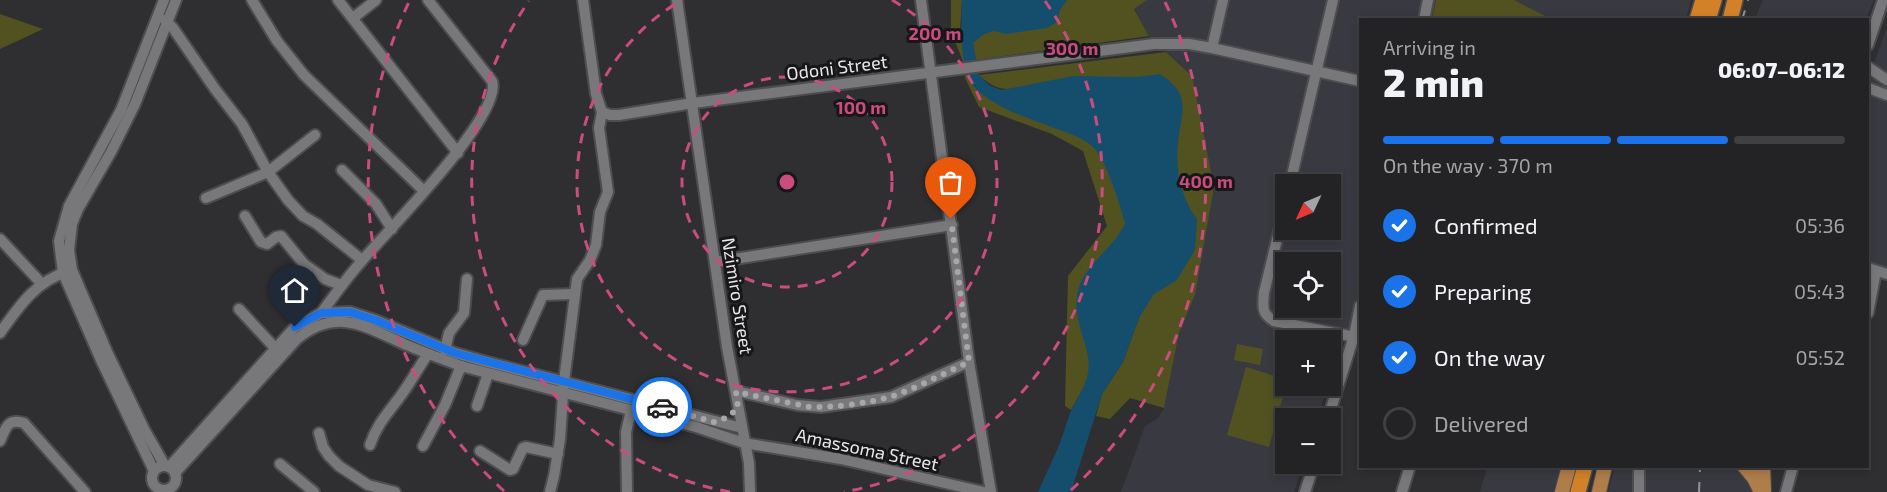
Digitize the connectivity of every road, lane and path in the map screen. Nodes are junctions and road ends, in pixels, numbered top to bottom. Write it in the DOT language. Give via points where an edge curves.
graph roads {
  1 [pos="164,0"];
  2 [pos="176,0"];
  3 [pos="252,0"];
  4 [pos="339,0"];
  5 [pos="376,0"];
  6 [pos="428,0"];
  7 [pos="583,0"];
  8 [pos="677,0"];
  9 [pos="921,0"];
  10 [pos="1223,0"];
  11 [pos="1333,0"];
  12 [pos="1428,0"];
  13 [pos="1703,0"];
  14 [pos="1714,0"];
  15 [pos="1724,0"];
  16 [pos="1735,0"];
  17 [pos="1883,0"];
  18 [pos="159,16"];
  19 [pos="353,18"];
  20 [pos="1424,18"];
  21 [pos="1698,18"];
  22 [pos="1709,18"];
  23 [pos="1719,18"];
  24 [pos="1730,18"];
  25 [pos="169,23"];
  26 [pos="1869,42"];
  27 [pos="1212,48"];
  28 [pos="1869,68"];
  29 [pos="1317,71"];
  30 [pos="930,75"];
  31 [pos="1887,80"];
  32 [pos="1359,81"];
  33 [pos="1869,88"];
  34 [pos="1887,95"];
  35 [pos="693,103"];
  36 [pos="602,112"];
  37 [pos="315,135"];
  38 [pos="458,153"];
  39 [pos="342,170"];
  40 [pos="268,172"];
  41 [pos="1292,174"];
  42 [pos="424,191"];
  43 [pos="206,198"];
  44 [pos="245,216"];
  45 [pos="952,225"];
  46 [pos="392,229"];
  47 [pos="0,239"];
  48 [pos="1277,240"];
  49 [pos="362,260"];
  50 [pos="715,262"];
  51 [pos="1877,271"];
  52 [pos="67,272"];
  53 [pos="467,279"];
  54 [pos="42,284"];
  55 [pos="341,285"];
  56 [pos="574,294"];
  57 [pos="335,297"];
  58 [pos="1869,308"];
  59 [pos="239,309"];
  60 [pos="340,311"];
  61 [pos="321,313"];
  62 [pos="1359,316"];
  63 [pos="0,333"];
  64 [pos="1357,337"];
  65 [pos="523,340"];
  66 [pos="275,348"];
  67 [pos="445,350"];
  68 [pos="428,354"];
  69 [pos="969,362"];
  70 [pos="461,366"];
  71 [pos="488,374"];
  72 [pos="563,387"];
  73 [pos="736,392"];
  74 [pos="477,406"];
  75 [pos="738,408"];
  76 [pos="1332,408"];
  77 [pos="631,410"];
  78 [pos="714,422"];
  79 [pos="742,428"];
  80 [pos="319,433"];
  81 [pos="0,441"];
  82 [pos="744,443"];
  83 [pos="370,445"];
  84 [pos="423,446"];
  85 [pos="480,452"];
  86 [pos="558,454"];
  87 [pos="280,464"];
  88 [pos="1409,468"];
  89 [pos="1568,468"];
  90 [pos="1584,468"];
  91 [pos="1593,468"];
  92 [pos="1605,468"];
  93 [pos="1639,468"];
  94 [pos="1746,468"];
  95 [pos="1763,468"];
  96 [pos="1772,468"];
  97 [pos="1792,468"];
  98 [pos="170,469"];
  99 [pos="154,471"];
  100 [pos="1311,474"];
  101 [pos="155,489"];
  102 [pos="177,489"];
  103 [pos="85,492"];
  104 [pos="314,492"];
  105 [pos="395,492"];
  106 [pos="550,492"];
  107 [pos="627,492"];
  108 [pos="750,492"];
  109 [pos="984,492"];
  110 [pos="991,492"];
  111 [pos="1305,492"];
  112 [pos="1402,492"];
  113 [pos="1562,492"];
  114 [pos="1578,492"];
  115 [pos="1587,492"];
  116 [pos="1599,492"];
  117 [pos="1639,492"];
  118 [pos="1762,492"];
  119 [pos="1773,492"];
  120 [pos="1786,492"];
  1 -- 18 [label="street"];
  2 -- 25 [label="street"];
  3 -- 42 [label="street" via="303,75"];
  4 -- 19 [label="street"];
  5 -- 19 [label="street"];
  6 -- 38 [label="street" via="493,84 488,104"];
  7 -- 36 [label="street"];
  8 -- 35 [label="street, Nzimiro Street"];
  9 -- 30 [label="street"];
  10 -- 27 [label="street"];
  11 -- 29 [label="street"];
  12 -- 20 [label="street"];
  13 -- 21 [label="highway"];
  14 -- 22 [label="highway"];
  15 -- 23 [label="highway"];
  16 -- 24 [label="highway"];
  17 -- 26 [label="street"];
  18 -- 25 [label="street"];
  18 -- 52 [label="street" via="121,110 69,206 59,241"];
  19 -- 38 [label="street"];
  25 -- 40 [label="street" via="242,124"];
  25 -- 52 [label="street" via="135,104 72,224"];
  27 -- 29 [label="street, Odoni Street"];
  27 -- 30 [label="street, Odoni Street" via="1154,44"];
  28 -- 31 [label="street"];
  29 -- 32 [label="street, Odoni Street"];
  29 -- 41 [label="street"];
  30 -- 35 [label="street, Odoni Street"];
  30 -- 45 [label="street"];
  33 -- 34 [label="street"];
  35 -- 36 [label="street, Odoni Street" via="619,115"];
  35 -- 50 [label="street, Nzimiro Street"];
  36 -- 56 [label="street" via="599,128 608,192 600,213 596,245 577,279"];
  37 -- 40 [label="street"];
  38 -- 42 [label="street"];
  39 -- 46 [label="street" via="376,204"];
  40 -- 43 [label="street"];
  40 -- 49 [label="street" via="298,212"];
  42 -- 46 [label="street"];
  44 -- 55 [label="street" via="261,242 267,244 280,236 304,264"];
  45 -- 50 [label="street"];
  45 -- 69 [label="street"];
  46 -- 49 [label="street"];
  47 -- 54 [label="street"];
  48 -- 64 [label="street" via="1264,293 1266,316 1274,321"];
  49 -- 55 [label="street"];
  50 -- 73 [label="street, Nzimiro Street"];
  51 -- 58 [label="street"];
  52 -- 54 [label="street"];
  52 -- 98 [label="street" via="121,382"];
  52 -- 99 [label="street" via="101,360"];
  53 -- 67 [label="street" via="464,313 449,333"];
  54 -- 63 [label="street" via="18,306"];
  55 -- 57 [label="street"];
  56 -- 65 [label="street" via="543,295"];
  56 -- 72 [label="street"];
  57 -- 60 [label="street"];
  57 -- 61 [label="street"];
  59 -- 66 [label="street"];
  60 -- 61 [label="street"];
  60 -- 67 [label="street" via="368,317"];
  61 -- 66 [label="street" via="295,327"];
  62 -- 64 [label="street"];
  64 -- 76 [label="street"];
  66 -- 98 [label="street"];
  67 -- 72 [label="street"];
  68 -- 70 [label="street"];
  68 -- 83 [label="street" via="382,418"];
  68 -- 98 [label="street" via="358,324 316,325 302,334"];
  69 -- 73 [label="street" via="891,396 821,407"];
  69 -- 110 [label="street"];
  70 -- 71 [label="street"];
  70 -- 84 [label="street"];
  71 -- 72 [label="street"];
  71 -- 74 [label="street"];
  72 -- 77 [label="street, Amassoma Street"];
  72 -- 78 [label="street"];
  72 -- 86 [label="street"];
  73 -- 75 [label="street, Nzimiro Street"];
  75 -- 78 [label="street"];
  75 -- 79 [label="street, Nzimiro Street"];
  77 -- 82 [label="street, Amassoma Street"];
  77 -- 107 [label="street" via="626,432"];
  78 -- 79 [label="street"];
  79 -- 82 [label="street, Nzimiro Street"];
  80 -- 105 [label="street" via="323,447 339,465 368,485"];
  81 -- 103 [label="street" via="6,427 14,421 24,423"];
  82 -- 108 [label="street, Nzimiro Street"];
  82 -- 109 [label="street, Amassoma Street" via="841,459"];
  85 -- 86 [label="street" via="510,470 526,447"];
  86 -- 106 [label="street"];
  87 -- 104 [label="street"];
  88 -- 112 [label="street"];
  89 -- 113 [label="main road"];
  90 -- 114 [label="highway"];
  91 -- 115 [label="highway"];
  92 -- 116 [label="main road"];
  93 -- 117 [label="street"];
  94 -- 118 [label="main road"];
  95 -- 118 [label="main road"];
  96 -- 119 [label="main road"];
  97 -- 120 [label="street"];
  98 -- 99 [label="street"];
  98 -- 102 [label="street"];
  99 -- 101 [label="street"];
  100 -- 111 [label="street"];
  101 -- 102 [label="street"];
}
